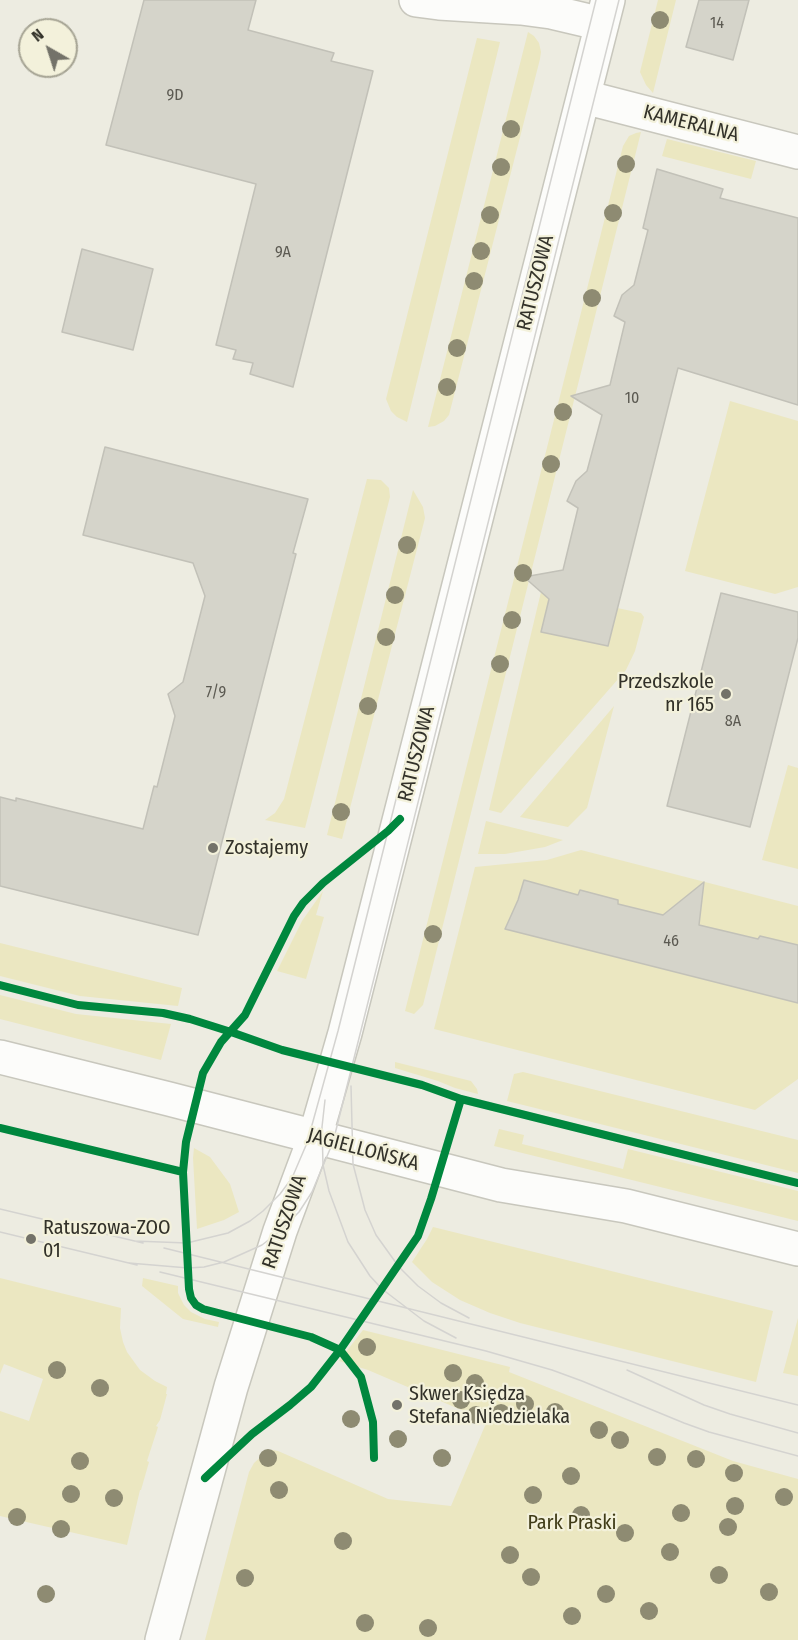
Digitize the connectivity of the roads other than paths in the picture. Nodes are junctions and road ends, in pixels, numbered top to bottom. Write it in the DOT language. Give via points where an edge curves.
graph roads {
  1 [pos="416,0"];
  2 [pos="605,12"];
  3 [pos="584,97"];
  4 [pos="798,152"];
  5 [pos="0,1058"];
  6 [pos="315,1137"];
  7 [pos="798,1249"];
  8 [pos="162,1640"];
  1 -- 2 [label="street" via="551,12"];
  2 -- 3 [label="street, RATUSZOWA"];
  3 -- 4 [label="street, KAMERALNA"];
  3 -- 6 [label="street, RATUSZOWA" via="354,1002"];
  5 -- 6 [label="street, JAGIELLOŃSKA"];
  6 -- 7 [label="street, JAGIELLOŃSKA" via="501,1185 626,1206"];
  6 -- 8 [label="street, RATUSZOWA" via="280,1231 231,1387"];
}
